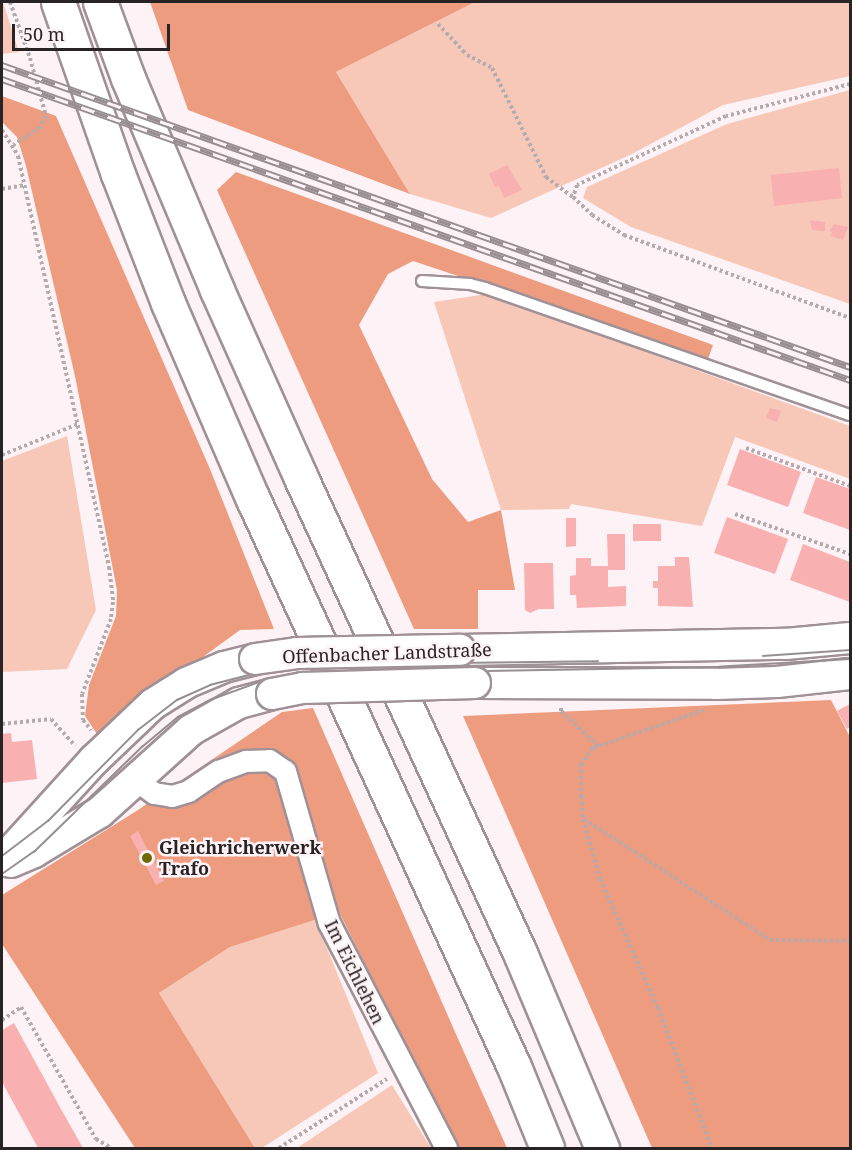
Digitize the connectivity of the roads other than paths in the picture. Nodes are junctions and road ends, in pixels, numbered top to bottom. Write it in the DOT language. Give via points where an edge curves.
graph roads {
  1 [pos="45,2"];
  2 [pos="58,2"];
  3 [pos="100,2"];
  4 [pos="113,2"];
  5 [pos="122,62"];
  6 [pos="82,74"];
  7 [pos="422,281"];
  8 [pos="850,415"];
  9 [pos="850,638"];
  10 [pos="850,674"];
  11 [pos="136,780"];
  12 [pos="2,861"];
  13 [pos="2,866"];
  14 [pos="447,1149"];
  15 [pos="547,1149"];
  16 [pos="602,1149"];
  1 -- 6 [label="highway"];
  2 -- 6 [label="highway"];
  3 -- 5 [label="highway"];
  4 -- 5 [label="highway"];
  5 -- 16 [label="highway" via="300,478 520,952"];
  6 -- 15 [label="highway" via="168,303 243,477 510,1058"];
  7 -- 8 [label="lane" via="485,288"];
  9 -- 12 [label="main road, Offenbacher Landstraße, bridge" via="786,644 297,653 224,667 186,683 153,704 94,760"];
  10 -- 11 [label="main road, Offenbacher Landstraße, bridge" via="777,682 475,684 315,688 272,694 239,703 191,730"];
  11 -- 13 [label="main road, Offenbacher Landstraße" via="100,812 34,852"];
  11 -- 14 [label="street, Im Eichlehen" via="154,794 172,796 246,761 269,760 285,771 329,923"];
}
